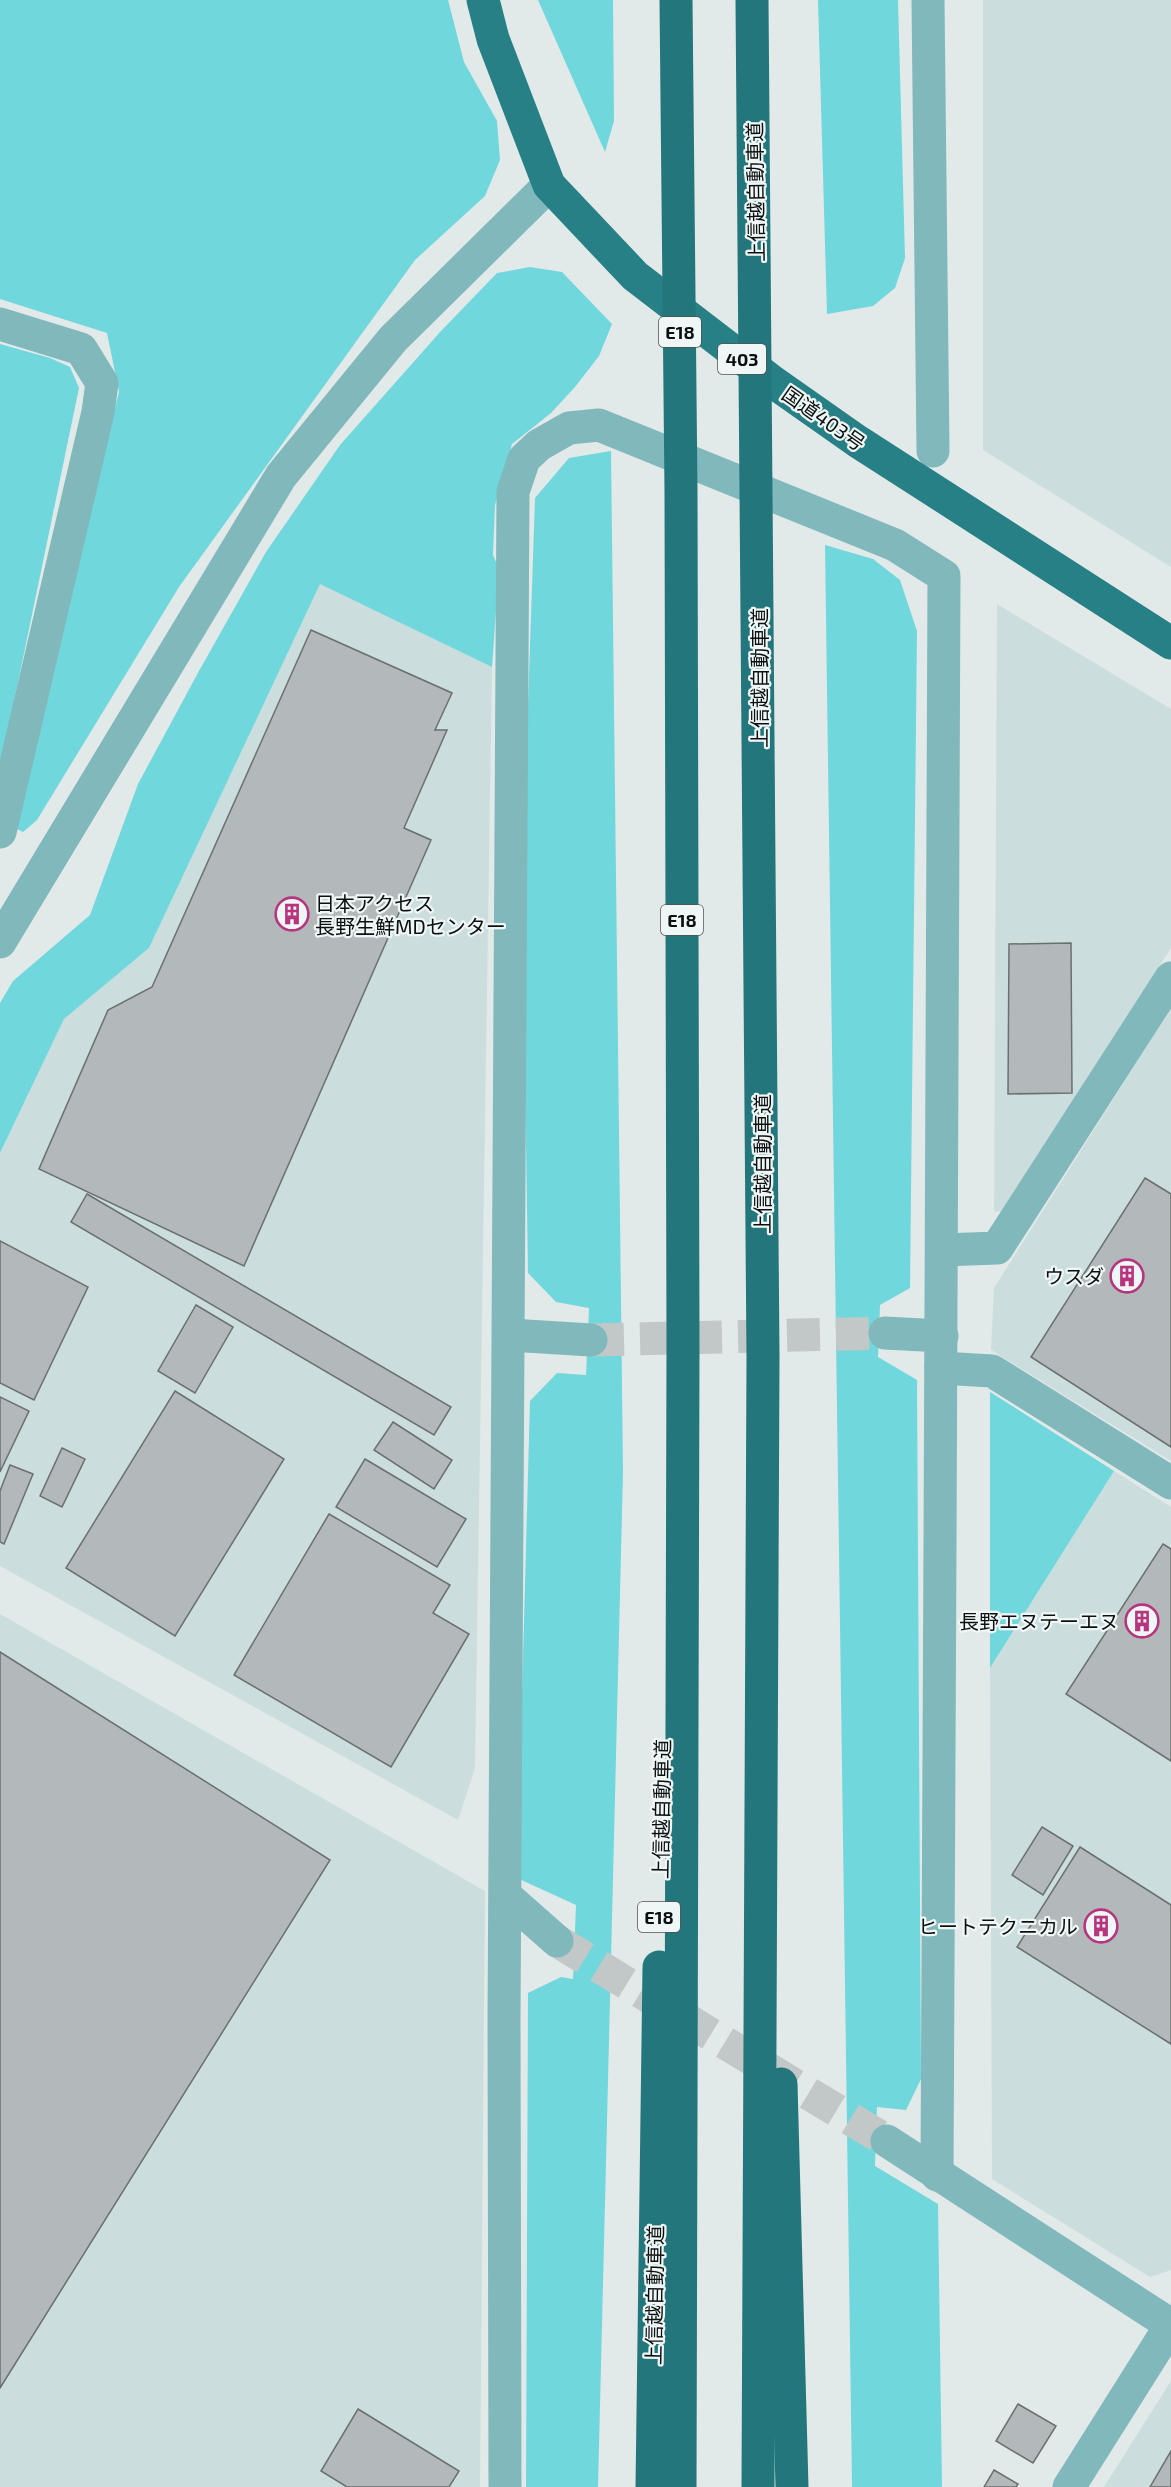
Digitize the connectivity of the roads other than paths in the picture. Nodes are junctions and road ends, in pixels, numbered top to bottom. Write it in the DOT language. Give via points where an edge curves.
graph roads {
  1 [pos="483,0"];
  2 [pos="676,0"];
  3 [pos="752,0"];
  4 [pos="928,0"];
  5 [pos="549,185"];
  6 [pos="0,324"];
  7 [pos="933,451"];
  8 [pos="1171,643"];
  9 [pos="0,832"];
  10 [pos="0,942"];
  11 [pos="1171,978"];
  12 [pos="943,1250"];
  13 [pos="885,1333"];
  14 [pos="510,1335"];
  15 [pos="942,1336"];
  16 [pos="591,1340"];
  17 [pos="683,1348"];
  18 [pos="763,1357"];
  19 [pos="941,1368"];
  20 [pos="1171,1483"];
  21 [pos="506,1896"];
  22 [pos="557,1941"];
  23 [pos="887,2141"];
  24 [pos="937,2175"];
  25 [pos="1171,2325"];
  26 [pos="505,2487"];
  27 [pos="652,2487"];
  28 [pos="680,2487"];
  29 [pos="758,2487"];
  30 [pos="792,2487"];
  31 [pos="1069,2487"];
  1 -- 5 [label="highway, 国道403号 / 403" via="493,39"];
  2 -- 17 [label="highway, 上信越自動車道 / E18"];
  3 -- 18 [label="highway, 上信越自動車道"];
  4 -- 7 [label="street"];
  5 -- 8 [label="highway, 国道403号 / 403" via="635,276 773,382 857,441"];
  5 -- 10 [label="street" via="393,339 281,476"];
  6 -- 9 [label="street" via="81,349 102,383"];
  11 -- 12 [label="street" via="997,1248"];
  12 -- 14 [label="street" via="944,576 895,545 599,425 569,428 539,445 524,459 513,492"];
  12 -- 15 [label="street"];
  13 -- 15 [label="street"];
  14 -- 16 [label="street"];
  14 -- 21 [label="street"];
  15 -- 19 [label="street"];
  17 -- 27 [label="highway, 上信越自動車道 / E18" via="661,1744"];
  17 -- 28 [label="highway, 上信越自動車道 / E18"];
  18 -- 29 [label="highway, 上信越自動車道"];
  18 -- 30 [label="highway, 上信越自動車道"];
  19 -- 20 [label="street" via="992,1371"];
  19 -- 24 [label="street"];
  21 -- 22 [label="street"];
  21 -- 26 [label="street"];
  23 -- 24 [label="street"];
  24 -- 25 [label="street"];
  25 -- 31 [label="street"];
}
